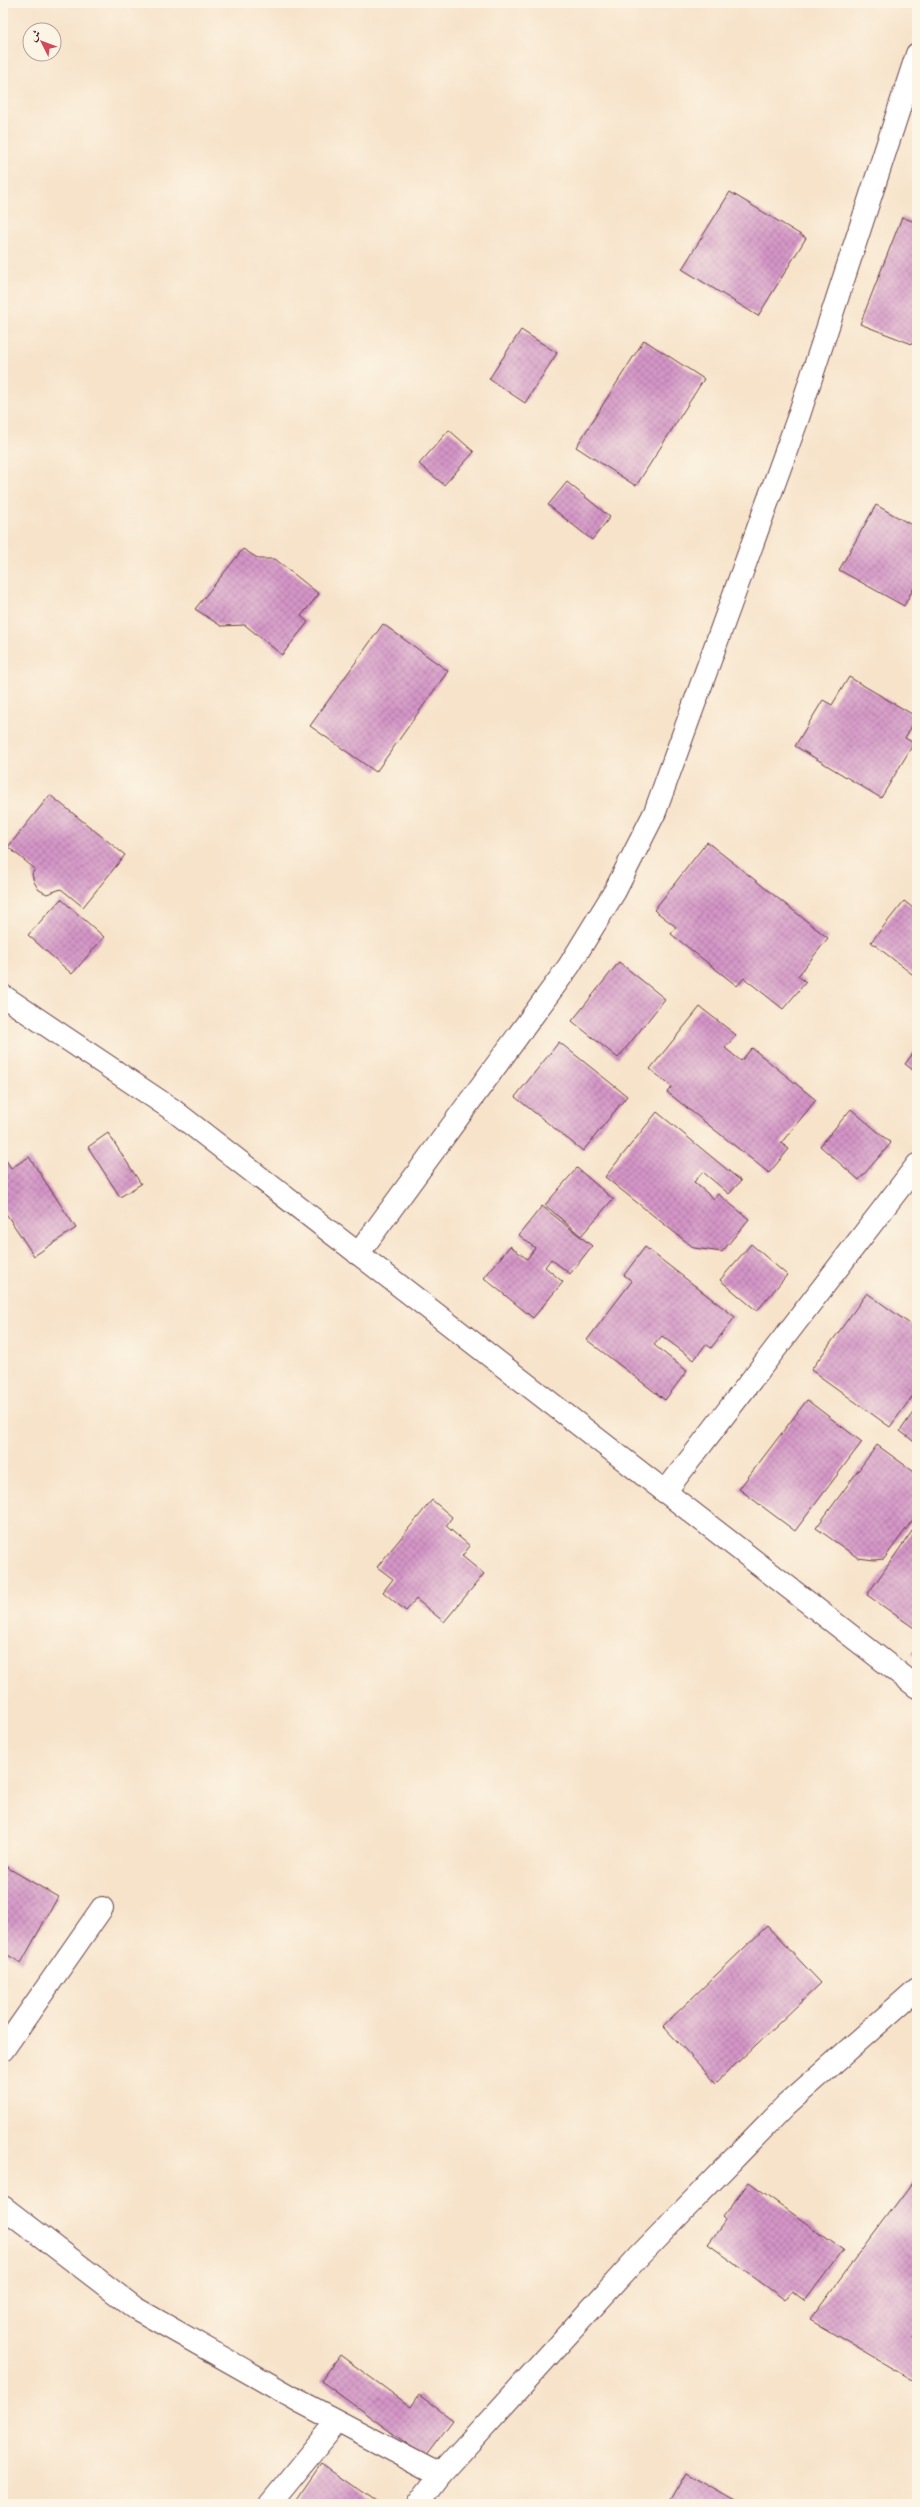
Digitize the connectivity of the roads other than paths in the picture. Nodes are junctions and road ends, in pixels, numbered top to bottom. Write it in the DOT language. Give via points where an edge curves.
graph roads {
  1 [pos="917,54"];
  2 [pos="3,996"];
  3 [pos="917,1165"];
  4 [pos="358,1254"];
  5 [pos="665,1492"];
  6 [pos="917,1687"];
  7 [pos="102,1908"];
  8 [pos="917,1989"];
  9 [pos="3,2050"];
  10 [pos="3,2207"];
  11 [pos="337,2422"];
  12 [pos="440,2475"];
  13 [pos="270,2504"];
  14 [pos="418,2504"];
  1 -- 4 [label="street" via="798,418 655,812 615,891 569,966"];
  2 -- 4 [label="street" via="173,1110"];
  3 -- 5 [label="street"];
  4 -- 5 [label="street"];
  5 -- 6 [label="street"];
  7 -- 9 [label="street"];
  8 -- 12 [label="street" via="785,2106 640,2255"];
  10 -- 11 [label="street" via="135,2308"];
  11 -- 12 [label="street"];
  11 -- 13 [label="street"];
  12 -- 14 [label="street"];
}
